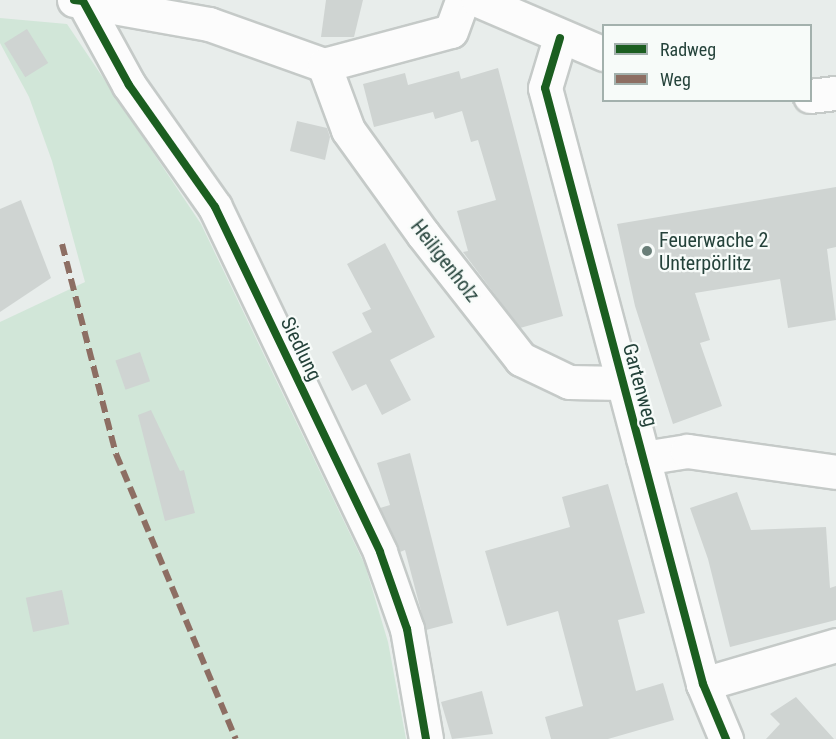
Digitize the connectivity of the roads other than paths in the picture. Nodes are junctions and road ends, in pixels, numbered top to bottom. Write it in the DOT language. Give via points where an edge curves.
graph roads {
  1 [pos="462,0"];
  2 [pos="478,0"];
  3 [pos="79,1"];
  4 [pos="560,38"];
  5 [pos="602,54"];
  6 [pos="324,65"];
  7 [pos="836,93"];
  8 [pos="812,96"];
  9 [pos="622,383"];
  10 [pos="643,458"];
  11 [pos="836,472"];
  12 [pos="836,645"];
  13 [pos="703,684"];
  14 [pos="426,739"];
  15 [pos="726,739"];
  1 -- 6 [label="street" via="451,31"];
  2 -- 4 [label="street"];
  3 -- 6 [label="street" via="209,24"];
  3 -- 14 [label="street, Siedlung" via="129,85 214,207 380,552 407,628"];
  4 -- 5 [label="street"];
  4 -- 9 [label="street, Gartenweg" via="545,88"];
  6 -- 9 [label="street, Heiligenholz" via="348,130 521,359 569,382"];
  7 -- 8 [label="street"];
  9 -- 10 [label="street, Gartenweg"];
  10 -- 11 [label="street" via="687,451"];
  10 -- 13 [label="street, Gartenweg"];
  12 -- 13 [label="street"];
  13 -- 15 [label="street, Gartenweg"];
}
